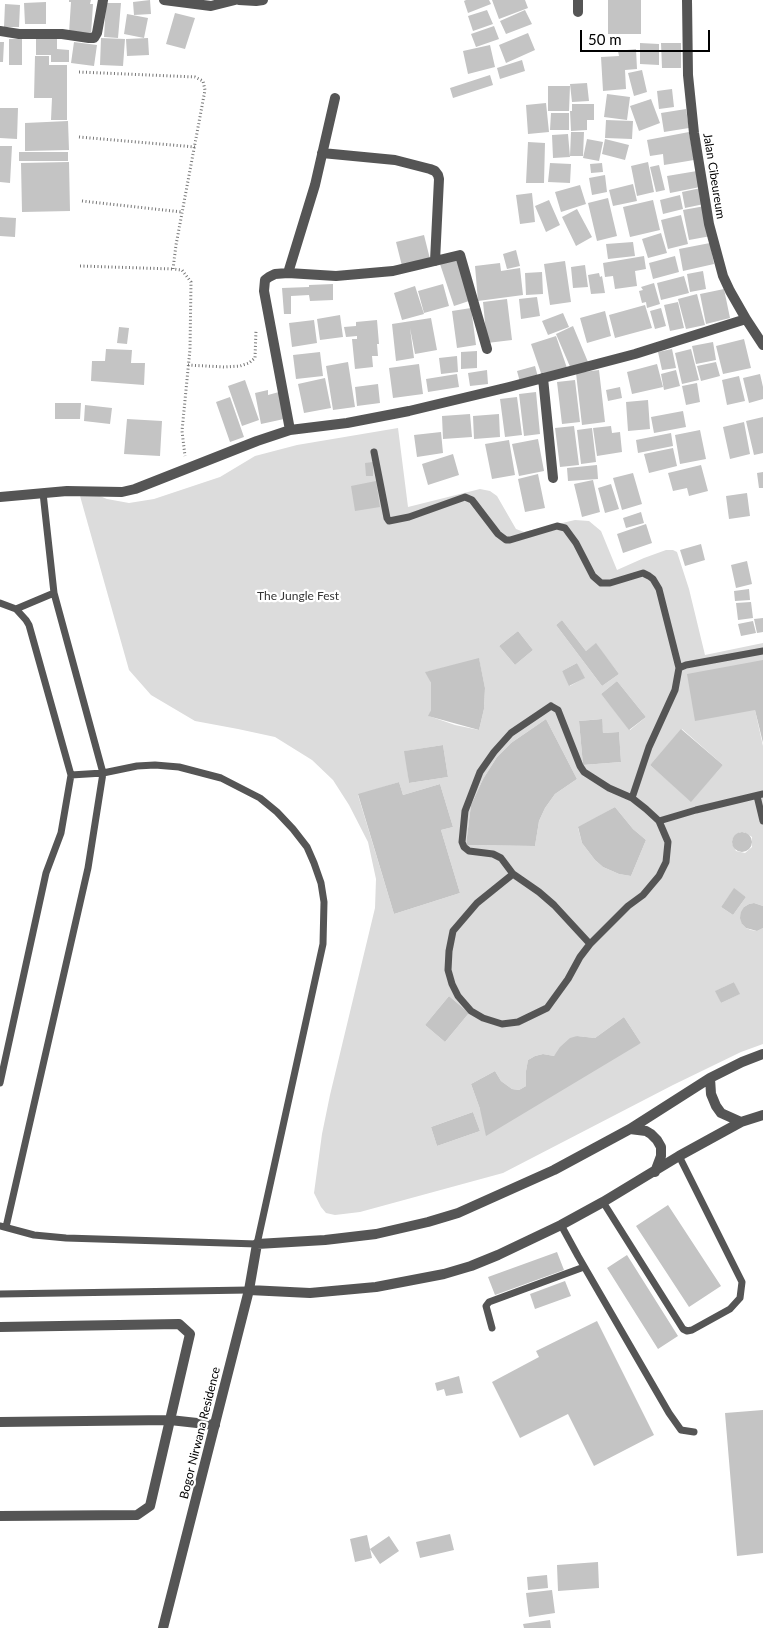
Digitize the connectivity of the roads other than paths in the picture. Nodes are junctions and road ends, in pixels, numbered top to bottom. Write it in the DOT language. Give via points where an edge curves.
graph roads {
  1 [pos="103,0"];
  2 [pos="165,0"];
  3 [pos="235,0"];
  4 [pos="239,0"];
  5 [pos="263,0"];
  6 [pos="578,0"];
  7 [pos="687,0"];
  8 [pos="578,12"];
  9 [pos="0,31"];
  10 [pos="335,98"];
  11 [pos="322,153"];
  12 [pos="435,261"];
  13 [pos="288,273"];
  14 [pos="746,319"];
  15 [pos="763,344"];
  16 [pos="486,349"];
  17 [pos="543,378"];
  18 [pos="290,430"];
  19 [pos="374,452"];
  20 [pos="553,478"];
  21 [pos="43,493"];
  22 [pos="0,497"];
  23 [pos="54,593"];
  24 [pos="0,603"];
  25 [pos="16,609"];
  26 [pos="763,651"];
  27 [pos="678,668"];
  28 [pos="104,773"];
  29 [pos="71,775"];
  30 [pos="760,795"];
  31 [pos="632,798"];
  32 [pos="659,821"];
  33 [pos="763,821"];
  34 [pos="513,874"];
  35 [pos="590,944"];
  36 [pos="763,1054"];
  37 [pos="710,1078"];
  38 [pos="0,1083"];
  39 [pos="763,1114"];
  40 [pos="741,1122"];
  41 [pos="630,1129"];
  42 [pos="679,1156"];
  43 [pos="655,1172"];
  44 [pos="603,1202"];
  45 [pos="562,1225"];
  46 [pos="3,1226"];
  47 [pos="257,1244"];
  48 [pos="584,1268"];
  49 [pos="249,1290"];
  50 [pos="0,1294"];
  51 [pos="0,1327"];
  52 [pos="492,1328"];
  53 [pos="170,1420"];
  54 [pos="0,1422"];
  55 [pos="215,1425"];
  56 [pos="694,1432"];
  57 [pos="0,1516"];
  58 [pos="163,1628"];
  1 -- 9 [label="street" via="94,38"];
  2 -- 3 [label="street" via="211,6"];
  4 -- 5 [label="street"];
  6 -- 8 [label="street"];
  7 -- 14 [label="street, Jalan Cibeureum" via="688,75 709,224 723,276"];
  10 -- 11 [label="street"];
  11 -- 12 [label="street" via="395,160 435,171 439,179"];
  11 -- 13 [label="street"];
  12 -- 13 [label="street" via="393,271 336,276"];
  12 -- 16 [label="street" via="460,255"];
  13 -- 18 [label="street" via="269,277 264,285"];
  14 -- 15 [label="street, Jalan Cibeureum"];
  14 -- 17 [label="street" via="635,354"];
  17 -- 18 [label="street" via="409,411"];
  17 -- 20 [label="street"];
  18 -- 21 [label="street" via="135,489"];
  19 -- 27 [label="lane" via="389,521 465,498 472,500 506,540 557,526 565,528 593,576 601,583 643,573 649,576 658,589"];
  21 -- 22 [label="street"];
  21 -- 23 [label="lane"];
  23 -- 25 [label="lane"];
  23 -- 28 [label="lane"];
  24 -- 25 [label="lane"];
  25 -- 29 [label="lane" via="29,626"];
  26 -- 27 [label="lane"];
  27 -- 31 [label="lane" via="674,690 649,747"];
  28 -- 29 [label="lane"];
  28 -- 46 [label="lane" via="88,868"];
  28 -- 47 [label="lane" via="146,765 179,767 221,778 248,791 278,812 293,829 307,847 321,883 323,944"];
  29 -- 38 [label="lane" via="61,833 46,873"];
  30 -- 32 [label="lane"];
  30 -- 33 [label="lane"];
  31 -- 32 [label="lane"];
  31 -- 34 [label="lane" via="584,772 558,710 551,706 543,710 511,733 494,752 480,772 465,811 464,847 468,851 501,858"];
  32 -- 35 [label="lane" via="668,842 666,862 659,876"];
  34 -- 35 [label="lane" via="554,905"];
  34 -- 35 [label="lane" via="477,903 453,931 448,970 458,996 472,1010 483,1018 502,1024 518,1022 547,1008"];
  36 -- 37 [label="street"];
  37 -- 40 [label="street" via="716,1106 721,1113"];
  37 -- 41 [label="street"];
  39 -- 40 [label="street"];
  40 -- 42 [label="street"];
  41 -- 43 [label="street" via="646,1131 657,1140 661,1156"];
  41 -- 47 [label="street" via="554,1170 458,1213 376,1234"];
  42 -- 43 [label="street"];
  42 -- 44 [label="lane" via="742,1282 740,1298 730,1309 692,1330 684,1329"];
  43 -- 44 [label="street"];
  44 -- 45 [label="street"];
  45 -- 48 [label="lane"];
  45 -- 49 [label="street" via="489,1259 444,1274 376,1287 310,1293"];
  46 -- 47 [label="lane" via="34,1235 66,1238"];
  47 -- 49 [label="street, Bogor Nirwana Residence"];
  48 -- 52 [label="lane" via="488,1302 486,1306"];
  48 -- 56 [label="lane" via="669,1413 681,1430"];
  49 -- 50 [label="lane"];
  49 -- 55 [label="street, Bogor Nirwana Residence"];
  51 -- 53 [label="street" via="180,1324 190,1334"];
  53 -- 54 [label="street"];
  53 -- 55 [label="street"];
  53 -- 57 [label="street" via="150,1506 136,1515"];
  55 -- 58 [label="street, Bogor Nirwana Residence"];
}
